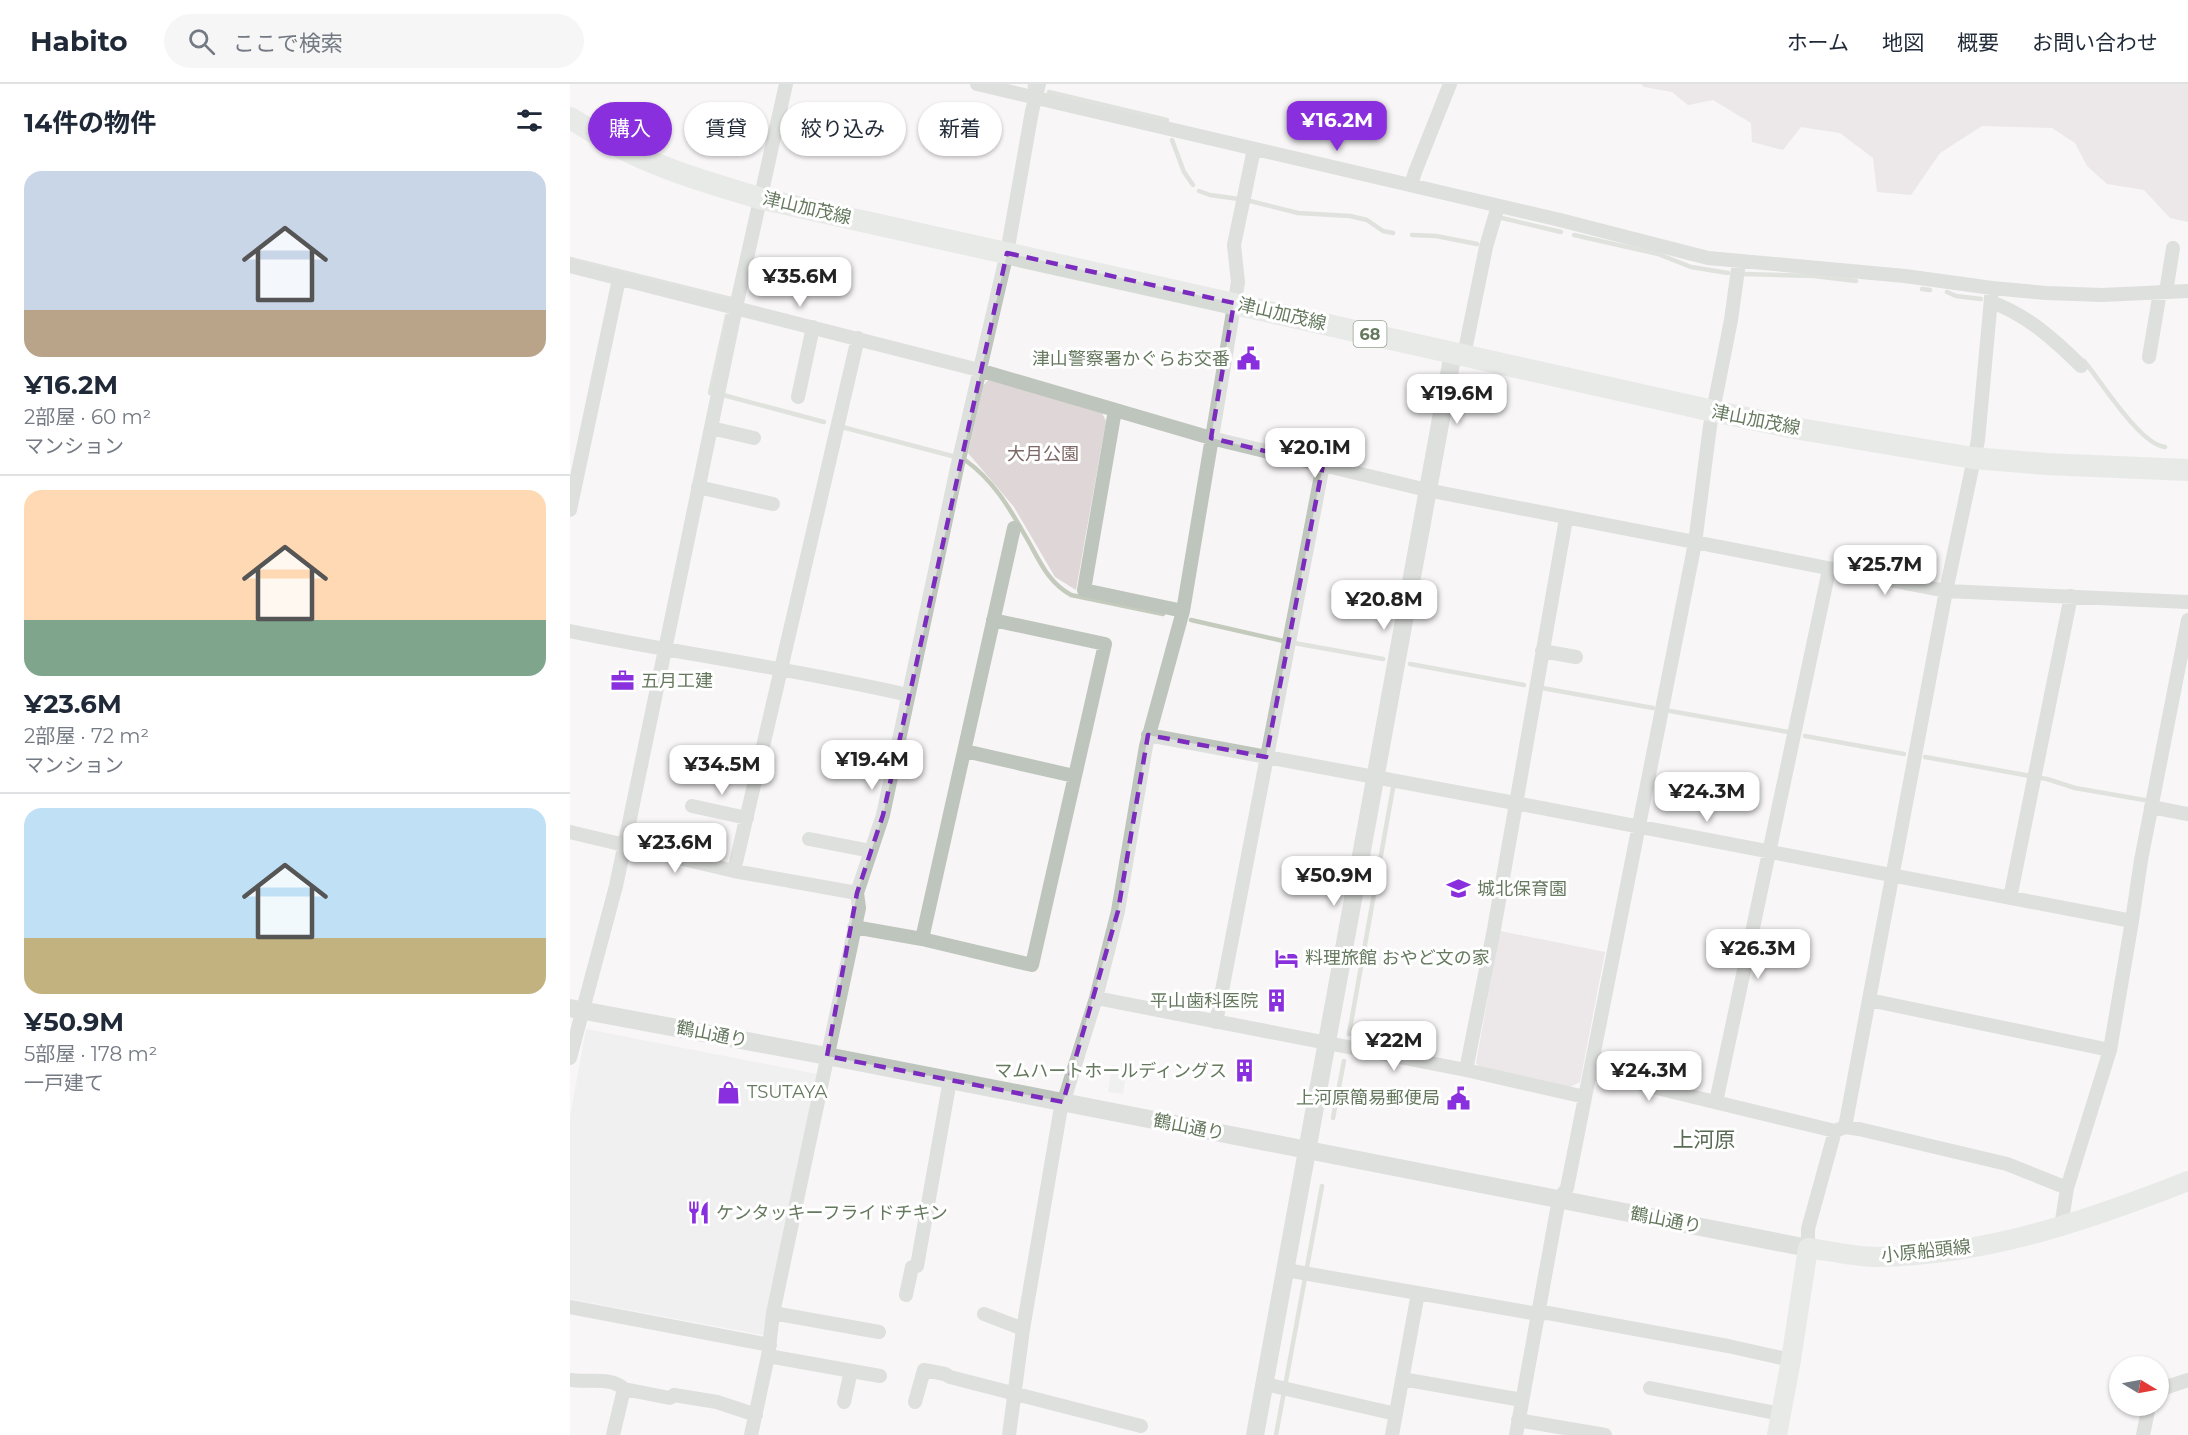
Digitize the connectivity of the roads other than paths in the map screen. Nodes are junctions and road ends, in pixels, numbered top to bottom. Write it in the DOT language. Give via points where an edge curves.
graph roads {
  1 [pos="786,84"];
  2 [pos="977,84"];
  3 [pos="1450,84"];
  4 [pos="1038,90"];
  5 [pos="570,118"];
  6 [pos="1254,149"];
  7 [pos="1412,185"];
  8 [pos="759,198"];
  9 [pos="1498,206"];
  10 [pos="2173,248"];
  11 [pos="1007,253"];
  12 [pos="1739,262"];
  13 [pos="570,266"];
  14 [pos="619,279"];
  15 [pos="2188,291"];
  16 [pos="2163,292"];
  17 [pos="1992,295"];
  18 [pos="1234,303"];
  19 [pos="736,307"];
  20 [pos="813,327"];
  21 [pos="858,338"];
  22 [pos="1458,354"];
  23 [pos="2149,357"];
  24 [pos="2081,366"];
  25 [pos="979,370"];
  26 [pos="798,397"];
  27 [pos="1115,410"];
  28 [pos="1713,411"];
  29 [pos="711,428"];
  30 [pos="754,438"];
  31 [pos="1211,438"];
  32 [pos="1973,458"];
  33 [pos="1323,465"];
  34 [pos="2188,470"];
  35 [pos="698,487"];
  36 [pos="1427,490"];
  37 [pos="773,504"];
  38 [pos="570,510"];
  39 [pos="1566,519"];
  40 [pos="1014,528"];
  41 [pos="1695,543"];
  42 [pos="1829,570"];
  43 [pos="1946,591"];
  44 [pos="2071,596"];
  45 [pos="2188,602"];
  46 [pos="1183,611"];
  47 [pos="993,620"];
  48 [pos="2188,620"];
  49 [pos="570,631"];
  50 [pos="664,651"];
  51 [pos="1542,651"];
  52 [pos="1576,657"];
  53 [pos="781,670"];
  54 [pos="908,695"];
  55 [pos="1148,735"];
  56 [pos="964,751"];
  57 [pos="1266,757"];
  58 [pos="1074,776"];
  59 [pos="1376,777"];
  60 [pos="2152,802"];
  61 [pos="1515,803"];
  62 [pos="692,806"];
  63 [pos="2188,814"];
  64 [pos="747,818"];
  65 [pos="1639,826"];
  66 [pos="570,832"];
  67 [pos="809,839"];
  68 [pos="624,845"];
  69 [pos="871,851"];
  70 [pos="1769,851"];
  71 [pos="734,871"];
  72 [pos="1893,875"];
  73 [pos="857,893"];
  74 [pos="2010,898"];
  75 [pos="2132,921"];
  76 [pos="854,927"];
  77 [pos="922,939"];
  78 [pos="1096,998"];
  79 [pos="1869,1000"];
  80 [pos="577,1009"];
  81 [pos="1216,1022"];
  82 [pos="1327,1044"];
  83 [pos="2110,1050"];
  84 [pos="828,1056"];
  85 [pos="570,1058"];
  86 [pos="1466,1070"];
  87 [pos="1591,1072"];
  88 [pos="950,1080"];
  89 [pos="1585,1097"];
  90 [pos="1063,1102"];
  91 [pos="1716,1102"];
  92 [pos="1840,1129"];
  93 [pos="1308,1151"];
  94 [pos="2188,1181"];
  95 [pos="2067,1188"];
  96 [pos="1559,1199"];
  97 [pos="2061,1227"];
  98 [pos="1808,1248"];
  99 [pos="1299,1272"];
  100 [pos="1418,1293"];
  101 [pos="906,1295"];
  102 [pos="570,1307"];
  103 [pos="773,1313"];
  104 [pos="984,1314"];
  105 [pos="1538,1314"];
  106 [pos="1023,1329"];
  107 [pos="879,1332"];
  108 [pos="769,1350"];
  109 [pos="1791,1360"];
  110 [pos="851,1371"];
  111 [pos="880,1376"];
  112 [pos="1402,1379"];
  113 [pos="570,1380"];
  114 [pos="2188,1380"];
  115 [pos="2169,1386"];
  116 [pos="1278,1387"];
  117 [pos="1650,1388"];
  118 [pos="624,1389"];
  119 [pos="1013,1394"];
  120 [pos="1522,1400"];
  121 [pos="844,1402"];
  122 [pos="915,1402"];
  123 [pos="756,1414"];
  124 [pos="1396,1414"];
  125 [pos="1780,1414"];
  126 [pos="2147,1416"];
  127 [pos="1518,1420"];
  128 [pos="1141,1426"];
  129 [pos="613,1435"];
  130 [pos="751,1435"];
  131 [pos="1009,1435"];
  132 [pos="1255,1435"];
  133 [pos="1392,1435"];
  134 [pos="1515,1435"];
  135 [pos="1605,1435"];
  136 [pos="1777,1435"];
  137 [pos="2143,1435"];
  1 -- 8 [label="street"];
  2 -- 4 [label="street"];
  3 -- 7 [label="street"];
  4 -- 6 [label="street" via="1122,119"];
  4 -- 11 [label="street"];
  5 -- 8 [label="main road, 津山加茂線 / 68" via="663,166"];
  6 -- 7 [label="street"];
  6 -- 18 [label="street" via="1234,245 1238,282"];
  7 -- 9 [label="street"];
  8 -- 11 [label="main road, 津山加茂線 / 68"];
  8 -- 19 [label="street"];
  9 -- 12 [label="street" via="1692,255"];
  9 -- 22 [label="street"];
  10 -- 16 [label="street"];
  11 -- 18 [label="main road, 津山加茂線 / 68"];
  11 -- 25 [label="street"];
  12 -- 17 [label="street" via="1905,276"];
  12 -- 28 [label="street"];
  13 -- 14 [label="street"];
  14 -- 19 [label="street"];
  14 -- 38 [label="street"];
  15 -- 16 [label="street"];
  16 -- 17 [label="street"];
  16 -- 23 [label="street"];
  17 -- 24 [label="street"];
  17 -- 32 [label="street"];
  18 -- 22 [label="main road, 津山加茂線 / 68"];
  18 -- 31 [label="street"];
  19 -- 20 [label="street"];
  19 -- 29 [label="street"];
  20 -- 21 [label="street"];
  20 -- 26 [label="street"];
  21 -- 25 [label="street"];
  21 -- 53 [label="street"];
  22 -- 28 [label="main road, 津山加茂線 / 68"];
  22 -- 36 [label="street"];
  25 -- 27 [label="street"];
  25 -- 54 [label="street"];
  27 -- 31 [label="street"];
  27 -- 46 [label="street" via="1084,590"];
  28 -- 32 [label="main road, 津山加茂線 / 68"];
  28 -- 41 [label="street"];
  29 -- 30 [label="street"];
  29 -- 35 [label="street"];
  31 -- 33 [label="street"];
  31 -- 46 [label="street"];
  32 -- 34 [label="main road, 津山加茂線 / 68"];
  32 -- 43 [label="street"];
  33 -- 36 [label="street"];
  33 -- 57 [label="street"];
  35 -- 37 [label="street"];
  35 -- 50 [label="street"];
  36 -- 39 [label="street"];
  36 -- 59 [label="street"];
  39 -- 41 [label="street"];
  39 -- 51 [label="street"];
  40 -- 47 [label="street"];
  41 -- 42 [label="street"];
  41 -- 65 [label="street"];
  42 -- 43 [label="street"];
  42 -- 70 [label="street"];
  43 -- 44 [label="street"];
  43 -- 72 [label="street"];
  44 -- 45 [label="street"];
  44 -- 74 [label="street"];
  46 -- 55 [label="street"];
  47 -- 56 [label="street"];
  47 -- 58 [label="street" via="1105,644"];
  48 -- 60 [label="street"];
  49 -- 50 [label="street"];
  50 -- 53 [label="street"];
  50 -- 68 [label="street"];
  51 -- 52 [label="street"];
  51 -- 61 [label="street"];
  53 -- 54 [label="street"];
  53 -- 64 [label="street"];
  54 -- 69 [label="street" via="883,815"];
  55 -- 57 [label="street"];
  55 -- 78 [label="street" via="1118,911"];
  56 -- 58 [label="street"];
  56 -- 77 [label="street"];
  57 -- 59 [label="street"];
  57 -- 81 [label="street"];
  58 -- 77 [label="street" via="1032,965"];
  59 -- 61 [label="street"];
  59 -- 82 [label="street"];
  60 -- 63 [label="street"];
  60 -- 75 [label="street"];
  61 -- 65 [label="street"];
  61 -- 86 [label="street"];
  62 -- 64 [label="street"];
  64 -- 71 [label="street"];
  65 -- 70 [label="street"];
  65 -- 87 [label="street"];
  66 -- 68 [label="street"];
  67 -- 69 [label="street"];
  68 -- 71 [label="street"];
  68 -- 80 [label="street"];
  69 -- 73 [label="street"];
  70 -- 72 [label="street"];
  70 -- 91 [label="street"];
  71 -- 73 [label="street"];
  72 -- 74 [label="street"];
  72 -- 79 [label="street"];
  73 -- 76 [label="street"];
  74 -- 75 [label="street"];
  75 -- 83 [label="street"];
  76 -- 77 [label="street"];
  76 -- 84 [label="street"];
  78 -- 81 [label="street"];
  78 -- 90 [label="street"];
  79 -- 83 [label="street"];
  79 -- 92 [label="street"];
  80 -- 84 [label="street, 鶴山通り"];
  80 -- 85 [label="street"];
  81 -- 82 [label="street"];
  82 -- 86 [label="street"];
  82 -- 93 [label="street"];
  83 -- 95 [label="street"];
  84 -- 88 [label="street, 鶴山通り"];
  84 -- 103 [label="street"];
  86 -- 89 [label="street"];
  87 -- 89 [label="street"];
  87 -- 91 [label="street"];
  88 -- 90 [label="street, 鶴山通り"];
  88 -- 101 [label="street" via="917,1266 912,1267"];
  89 -- 96 [label="street" via="1567,1188"];
  90 -- 93 [label="street, 鶴山通り"];
  90 -- 106 [label="street"];
  91 -- 92 [label="street"];
  92 -- 95 [label="street" via="2007,1164"];
  92 -- 98 [label="street" via="1808,1229"];
  93 -- 96 [label="street, 鶴山通り"];
  93 -- 99 [label="street"];
  94 -- 97 [label="main road, 小原船頭線"];
  95 -- 97 [label="street"];
  96 -- 98 [label="street, 鶴山通り"];
  96 -- 105 [label="street"];
  97 -- 98 [label="main road, 小原船頭線" via="1978,1246 1910,1256 1874,1257"];
  98 -- 109 [label="main road"];
  99 -- 100 [label="street"];
  99 -- 116 [label="street"];
  100 -- 105 [label="street"];
  100 -- 112 [label="street"];
  102 -- 108 [label="street"];
  103 -- 107 [label="street"];
  103 -- 108 [label="street"];
  104 -- 106 [label="street"];
  105 -- 109 [label="street"];
  105 -- 120 [label="street"];
  106 -- 119 [label="street"];
  108 -- 110 [label="street"];
  108 -- 123 [label="street"];
  109 -- 125 [label="main road"];
  110 -- 111 [label="street"];
  110 -- 121 [label="street"];
  112 -- 120 [label="street"];
  112 -- 124 [label="street"];
  113 -- 118 [label="street" via="597,1381"];
  114 -- 115 [label="street"];
  116 -- 124 [label="street"];
  116 -- 132 [label="street"];
  117 -- 125 [label="street"];
  118 -- 123 [label="street" via="717,1402"];
  118 -- 129 [label="street"];
  119 -- 122 [label="street" via="924,1370"];
  119 -- 128 [label="street"];
  119 -- 131 [label="street"];
  120 -- 127 [label="street"];
  123 -- 130 [label="street"];
  124 -- 133 [label="street"];
  125 -- 136 [label="main road"];
  126 -- 137 [label="street"];
  127 -- 134 [label="street"];
  127 -- 135 [label="street"];
}
